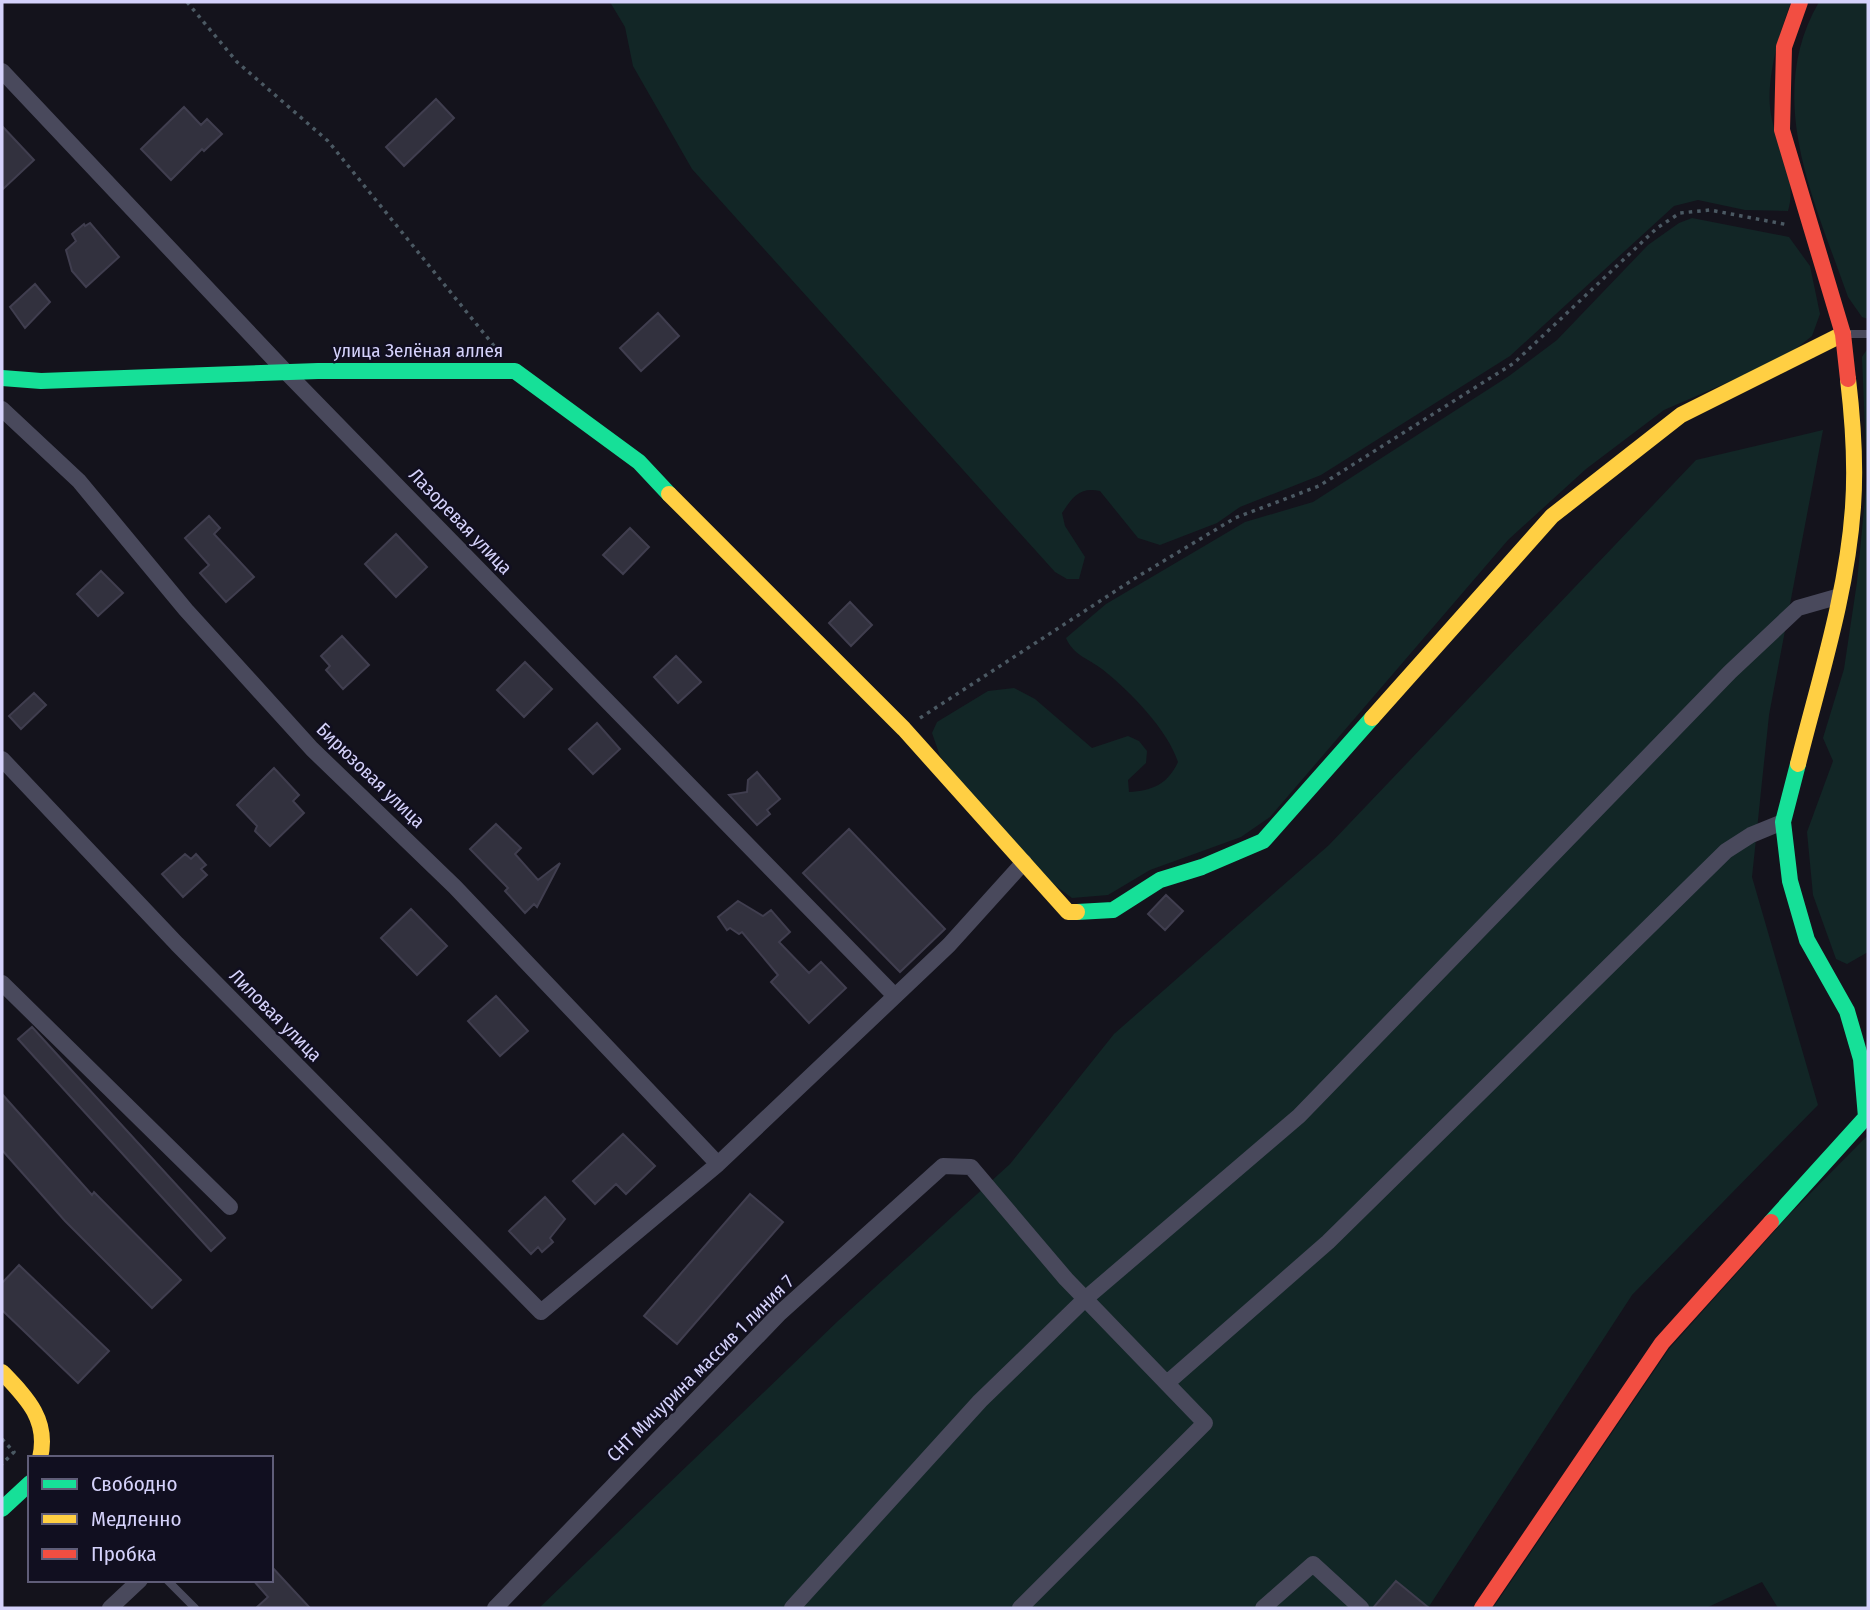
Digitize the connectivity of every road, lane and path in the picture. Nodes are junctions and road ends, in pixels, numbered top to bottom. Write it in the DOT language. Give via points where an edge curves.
graph roads {
  1 [pos="187,2"];
  2 [pos="1800,2"];
  3 [pos="2,71"];
  4 [pos="1811,228"];
  5 [pos="1843,334"];
  6 [pos="1868,334"];
  7 [pos="515,371"];
  8 [pos="286,372"];
  9 [pos="2,378"];
  10 [pos="2,409"];
  11 [pos="1840,596"];
  12 [pos="904,729"];
  13 [pos="2,758"];
  14 [pos="1783,822"];
  15 [pos="1024,863"];
  16 [pos="2,983"];
  17 [pos="895,996"];
  18 [pos="718,1164"];
  19 [pos="230,1206"];
  20 [pos="1085,1299"];
  21 [pos="2,1372"];
  22 [pos="1167,1383"];
  23 [pos="2,1439"];
  24 [pos="41,1456"];
  25 [pos="2,1464"];
  26 [pos="28,1485"];
  27 [pos="2,1509"];
  28 [pos="138,1582"];
  29 [pos="169,1582"];
  30 [pos="110,1608"];
  31 [pos="195,1608"];
  32 [pos="495,1608"];
  33 [pos="792,1608"];
  34 [pos="1020,1608"];
  35 [pos="1263,1608"];
  36 [pos="1361,1608"];
  37 [pos="1482,1608"];
  1 -- 7 [label="path" via="237,62 328,141"];
  2 -- 4 [label="street" via="1783,47 1782,131"];
  3 -- 8 [label="street, Лазоревая улица"];
  4 -- 5 [label="street"];
  4 -- 12 [label="path" via="1710,210 1680,213 1657,228 1514,363 1319,485 1224,525"];
  5 -- 6 [label="lane"];
  5 -- 11 [label="street" via="1853,420 1853,508"];
  5 -- 15 [label="street, улица Зелёная аллея" via="1681,415 1552,516 1263,841 1160,880 1113,910 1068,912"];
  7 -- 8 [label="street, улица Зелёная аллея"];
  7 -- 12 [label="street, улица Зелёная аллея" via="639,462"];
  8 -- 9 [label="street, улица Зелёная аллея" via="41,381"];
  8 -- 17 [label="street, Лазоревая улица"];
  10 -- 18 [label="street, Бирюзовая улица" via="79,481 186,610 312,749 455,887"];
  11 -- 14 [label="street"];
  11 -- 20 [label="street" via="1798,608 1730,672 1299,1116"];
  12 -- 15 [label="street, улица Зелёная аллея"];
  13 -- 18 [label="street, Лиловая улица" via="177,944 541,1312"];
  14 -- 22 [label="street" via="1726,850 1328,1242"];
  14 -- 37 [label="street" via="1790,881 1807,940 1847,1011 1861,1059 1866,1117 1662,1343"];
  15 -- 17 [label="street"];
  16 -- 19 [label="street"];
  17 -- 18 [label="street"];
  20 -- 22 [label="street"];
  20 -- 32 [label="street, СНТ Мичурина массив 1 линия 7" via="971,1167 943,1166 780,1314"];
  20 -- 33 [label="street" via="980,1401"];
  21 -- 24 [label="street" via="36,1408 46,1440"];
  22 -- 34 [label="street" via="1205,1423"];
  23 -- 25 [label="path" via="14,1452"];
  26 -- 27 [label="street"];
  28 -- 30 [label="street"];
  29 -- 31 [label="lane"];
  35 -- 36 [label="street" via="1313,1564"];
}
